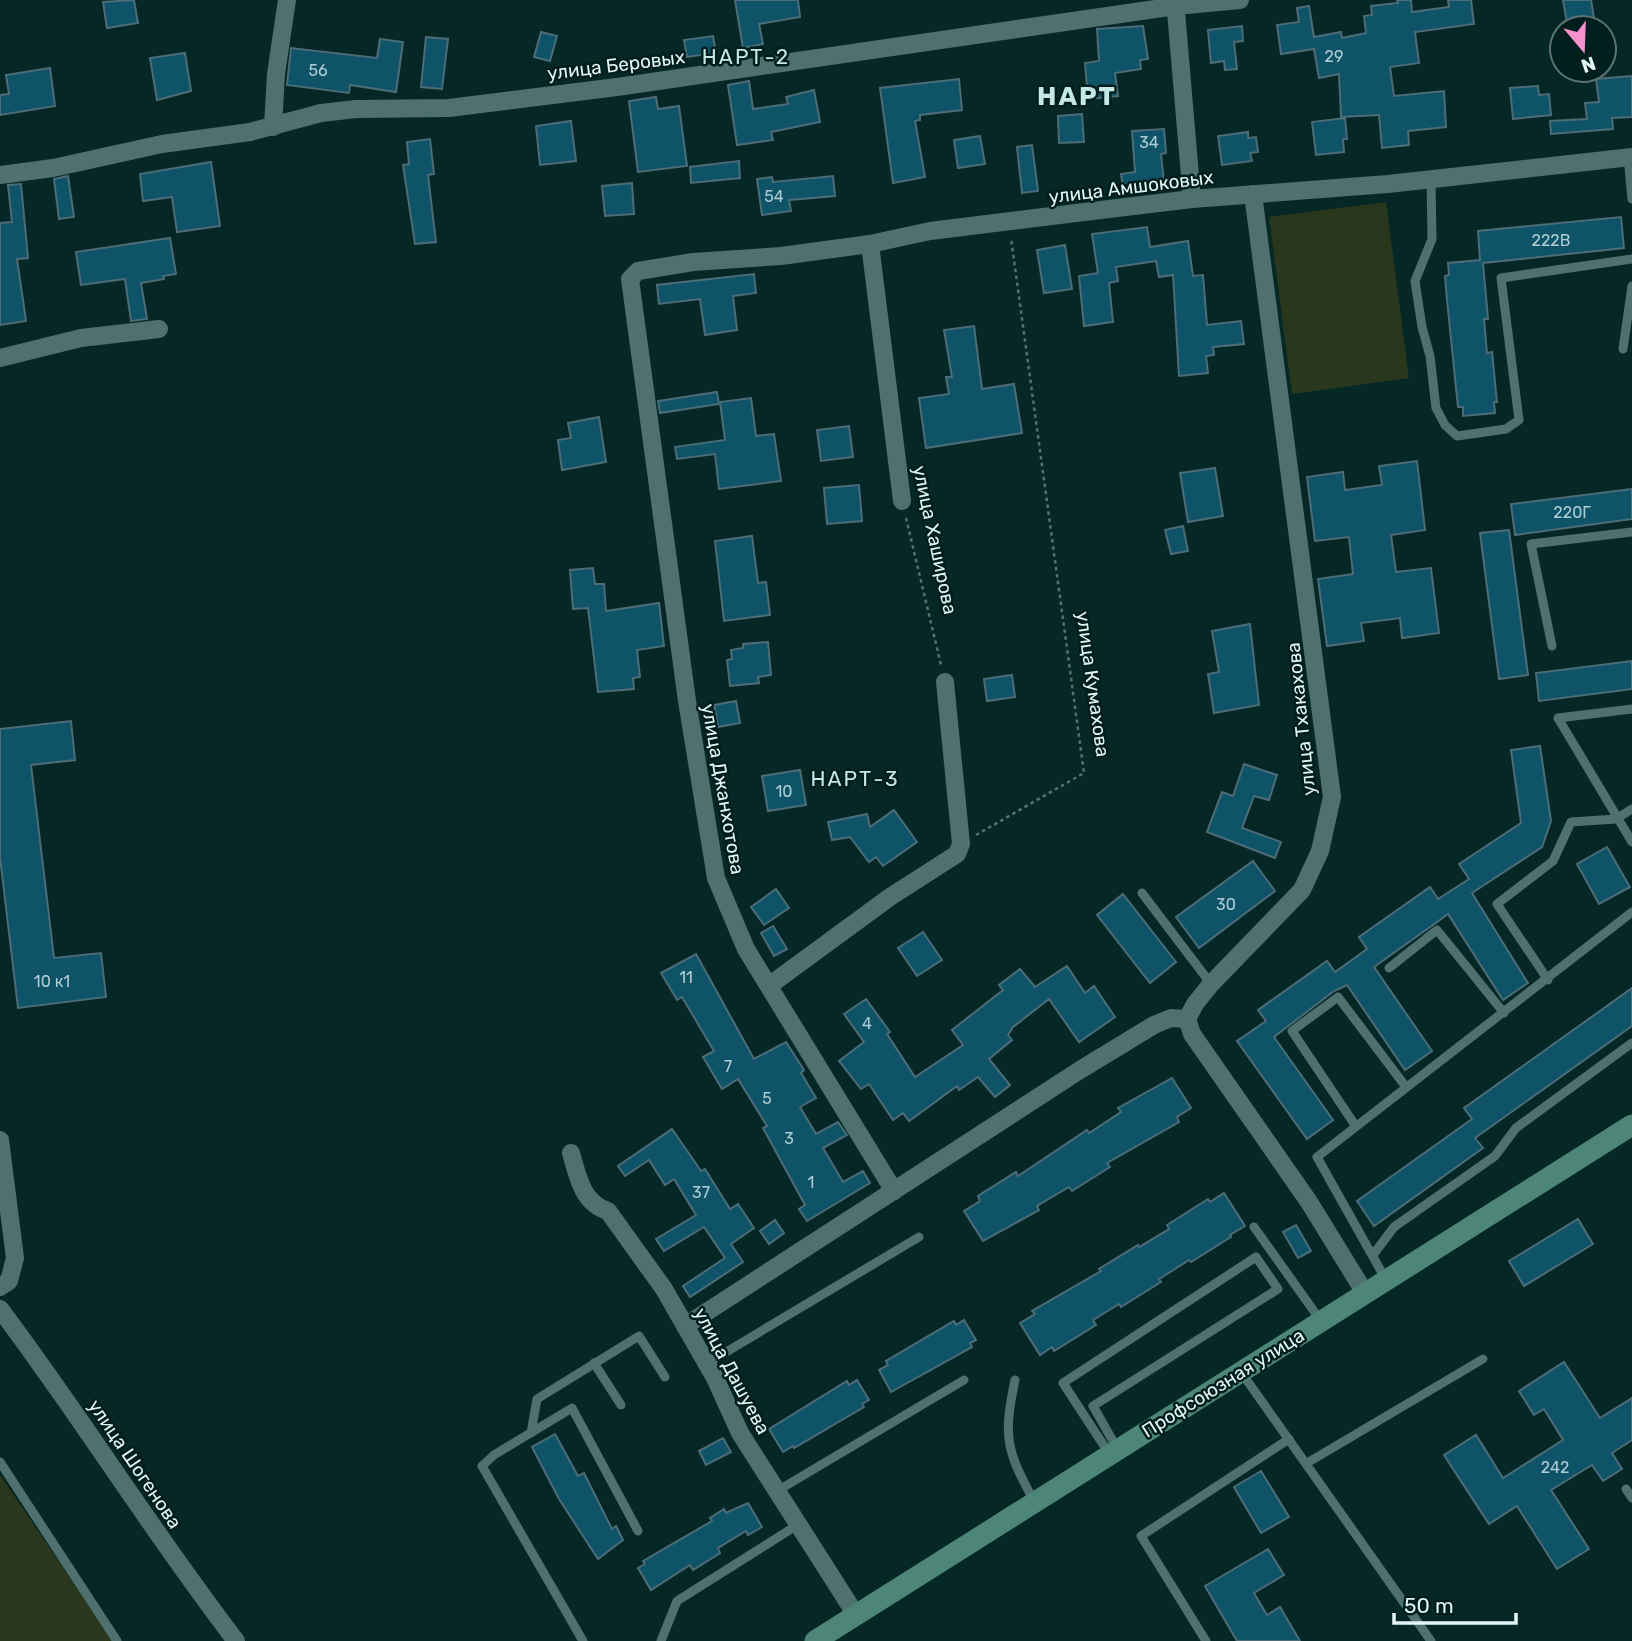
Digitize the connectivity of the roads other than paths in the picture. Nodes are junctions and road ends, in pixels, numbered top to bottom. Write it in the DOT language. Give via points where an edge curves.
graph roads {
  1 [pos="288,0"];
  2 [pos="1240,0"];
  3 [pos="1175,3"];
  4 [pos="273,127"];
  5 [pos="1630,157"];
  6 [pos="0,175"];
  7 [pos="1431,179"];
  8 [pos="1253,194"];
  9 [pos="1192,199"];
  10 [pos="1632,199"];
  11 [pos="870,244"];
  12 [pos="1632,259"];
  13 [pos="638,271"];
  14 [pos="1632,286"];
  15 [pos="159,329"];
  16 [pos="1623,349"];
  17 [pos="0,358"];
  18 [pos="902,501"];
  19 [pos="1632,532"];
  20 [pos="1552,646"];
  21 [pos="945,682"];
  22 [pos="1632,709"];
  23 [pos="1632,809"];
  24 [pos="1616,819"];
  25 [pos="1632,842"];
  26 [pos="1142,893"];
  27 [pos="1632,912"];
  28 [pos="1389,968"];
  29 [pos="1548,980"];
  30 [pos="1212,984"];
  31 [pos="770,985"];
  32 [pos="1504,1013"];
  33 [pos="1187,1019"];
  34 [pos="1632,1042"];
  35 [pos="1406,1087"];
  36 [pos="1355,1125"];
  37 [pos="1632,1125"];
  38 [pos="0,1140"];
  39 [pos="571,1153"];
  40 [pos="894,1191"];
  41 [pos="1254,1227"];
  42 [pos="919,1237"];
  43 [pos="1373,1255"];
  44 [pos="1387,1280"];
  45 [pos="0,1287"];
  46 [pos="1365,1293"];
  47 [pos="0,1309"];
  48 [pos="1321,1321"];
  49 [pos="685,1326"];
  50 [pos="1483,1359"];
  51 [pos="594,1363"];
  52 [pos="706,1364"];
  53 [pos="1241,1372"];
  54 [pos="665,1377"];
  55 [pos="964,1380"];
  56 [pos="1015,1380"];
  57 [pos="621,1405"];
  58 [pos="531,1433"];
  59 [pos="1289,1439"];
  60 [pos="1114,1452"];
  61 [pos="0,1462"];
  62 [pos="1307,1463"];
  63 [pos="1626,1489"];
  64 [pos="777,1491"];
  65 [pos="1632,1498"];
  66 [pos="1035,1503"];
  67 [pos="799,1524"];
  68 [pos="638,1531"];
  69 [pos="856,1615"];
  70 [pos="117,1641"];
  71 [pos="236,1641"];
  72 [pos="583,1641"];
  73 [pos="661,1641"];
  74 [pos="815,1641"];
  75 [pos="1206,1641"];
  76 [pos="1431,1641"];
  1 -- 4 [label="street"];
  2 -- 3 [label="street, улица Беровых"];
  3 -- 4 [label="street, улица Беровых" via="617,87 449,108 356,108"];
  3 -- 9 [label="street"];
  4 -- 6 [label="street, улица Беровых"];
  5 -- 7 [label="street, улица Амшоковых"];
  5 -- 10 [label="lane"];
  7 -- 8 [label="street, улица Амшоковых"];
  7 -- 12 [label="lane" via="1432,239 1415,281 1436,408 1457,436 1506,429 1519,421 1501,278"];
  8 -- 9 [label="street, улица Амшоковых"];
  8 -- 30 [label="street, улица Тхакахова" via="1332,797 1320,851 1302,890"];
  9 -- 11 [label="street, улица Амшоковых" via="930,231"];
  11 -- 13 [label="street, улица Амшоковых"];
  11 -- 18 [label="street, улица Хаширова"];
  13 -- 31 [label="street, улица Джанхотова" via="630,279 631,293 716,878 746,949"];
  14 -- 16 [label="lane"];
  15 -- 17 [label="street" via="81,338"];
  19 -- 20 [label="lane" via="1531,544"];
  21 -- 31 [label="street" via="961,844 957,854"];
  22 -- 24 [label="lane" via="1558,718"];
  23 -- 24 [label="lane"];
  24 -- 25 [label="lane"];
  24 -- 29 [label="lane" via="1571,822 1553,861 1497,904"];
  26 -- 30 [label="lane"];
  27 -- 29 [label="lane"];
  28 -- 32 [label="lane" via="1437,930"];
  29 -- 32 [label="lane"];
  30 -- 33 [label="street, улица Тхакахова"];
  31 -- 40 [label="street, улица Джанхотова"];
  32 -- 35 [label="lane"];
  33 -- 40 [label="street" via="1171,1018 1154,1025"];
  33 -- 46 [label="street" via="1192,1034 1309,1202"];
  34 -- 43 [label="lane" via="1516,1128 1494,1156 1394,1227"];
  35 -- 36 [label="lane"];
  35 -- 36 [label="lane" via="1338,997 1310,1017 1292,1031"];
  36 -- 43 [label="lane" via="1317,1157"];
  37 -- 44 [label="street, Профсоюзная улица"];
  38 -- 45 [label="street" via="15,1258 9,1280"];
  39 -- 49 [label="street, улица Дашуева" via="581,1188 595,1207 608,1211"];
  40 -- 49 [label="street"];
  41 -- 48 [label="lane"];
  42 -- 52 [label="lane"];
  43 -- 44 [label="lane"];
  44 -- 46 [label="street, Профсоюзная улица"];
  46 -- 48 [label="street, Профсоюзная улица"];
  47 -- 71 [label="street, улица Шогенова" via="74,1410 167,1552"];
  48 -- 53 [label="street, Профсоюзная улица"];
  49 -- 52 [label="street, улица Дашуева"];
  50 -- 62 [label="lane"];
  51 -- 54 [label="lane" via="639,1336"];
  51 -- 57 [label="lane"];
  51 -- 58 [label="lane" via="537,1398"];
  52 -- 64 [label="street, улица Дашуева" via="740,1433"];
  53 -- 59 [label="lane"];
  53 -- 60 [label="street, Профсоюзная улица"];
  55 -- 64 [label="lane"];
  56 -- 66 [label="lane" via="1007,1419 1008,1443"];
  58 -- 68 [label="lane" via="572,1408"];
  58 -- 72 [label="lane" via="482,1466"];
  59 -- 62 [label="lane"];
  59 -- 75 [label="lane" via="1141,1536"];
  60 -- 60 [label="lane" via="1093,1406 1278,1289 1256,1257 1063,1383"];
  60 -- 66 [label="street, Профсоюзная улица"];
  61 -- 70 [label="lane"];
  62 -- 76 [label="lane"];
  63 -- 65 [label="lane"];
  64 -- 67 [label="street, улица Дашуева"];
  66 -- 69 [label="street, Профсоюзная улица"];
  67 -- 69 [label="street, улица Дашуева"];
  67 -- 73 [label="lane" via="677,1601"];
  69 -- 74 [label="street, Профсоюзная улица"];
}
